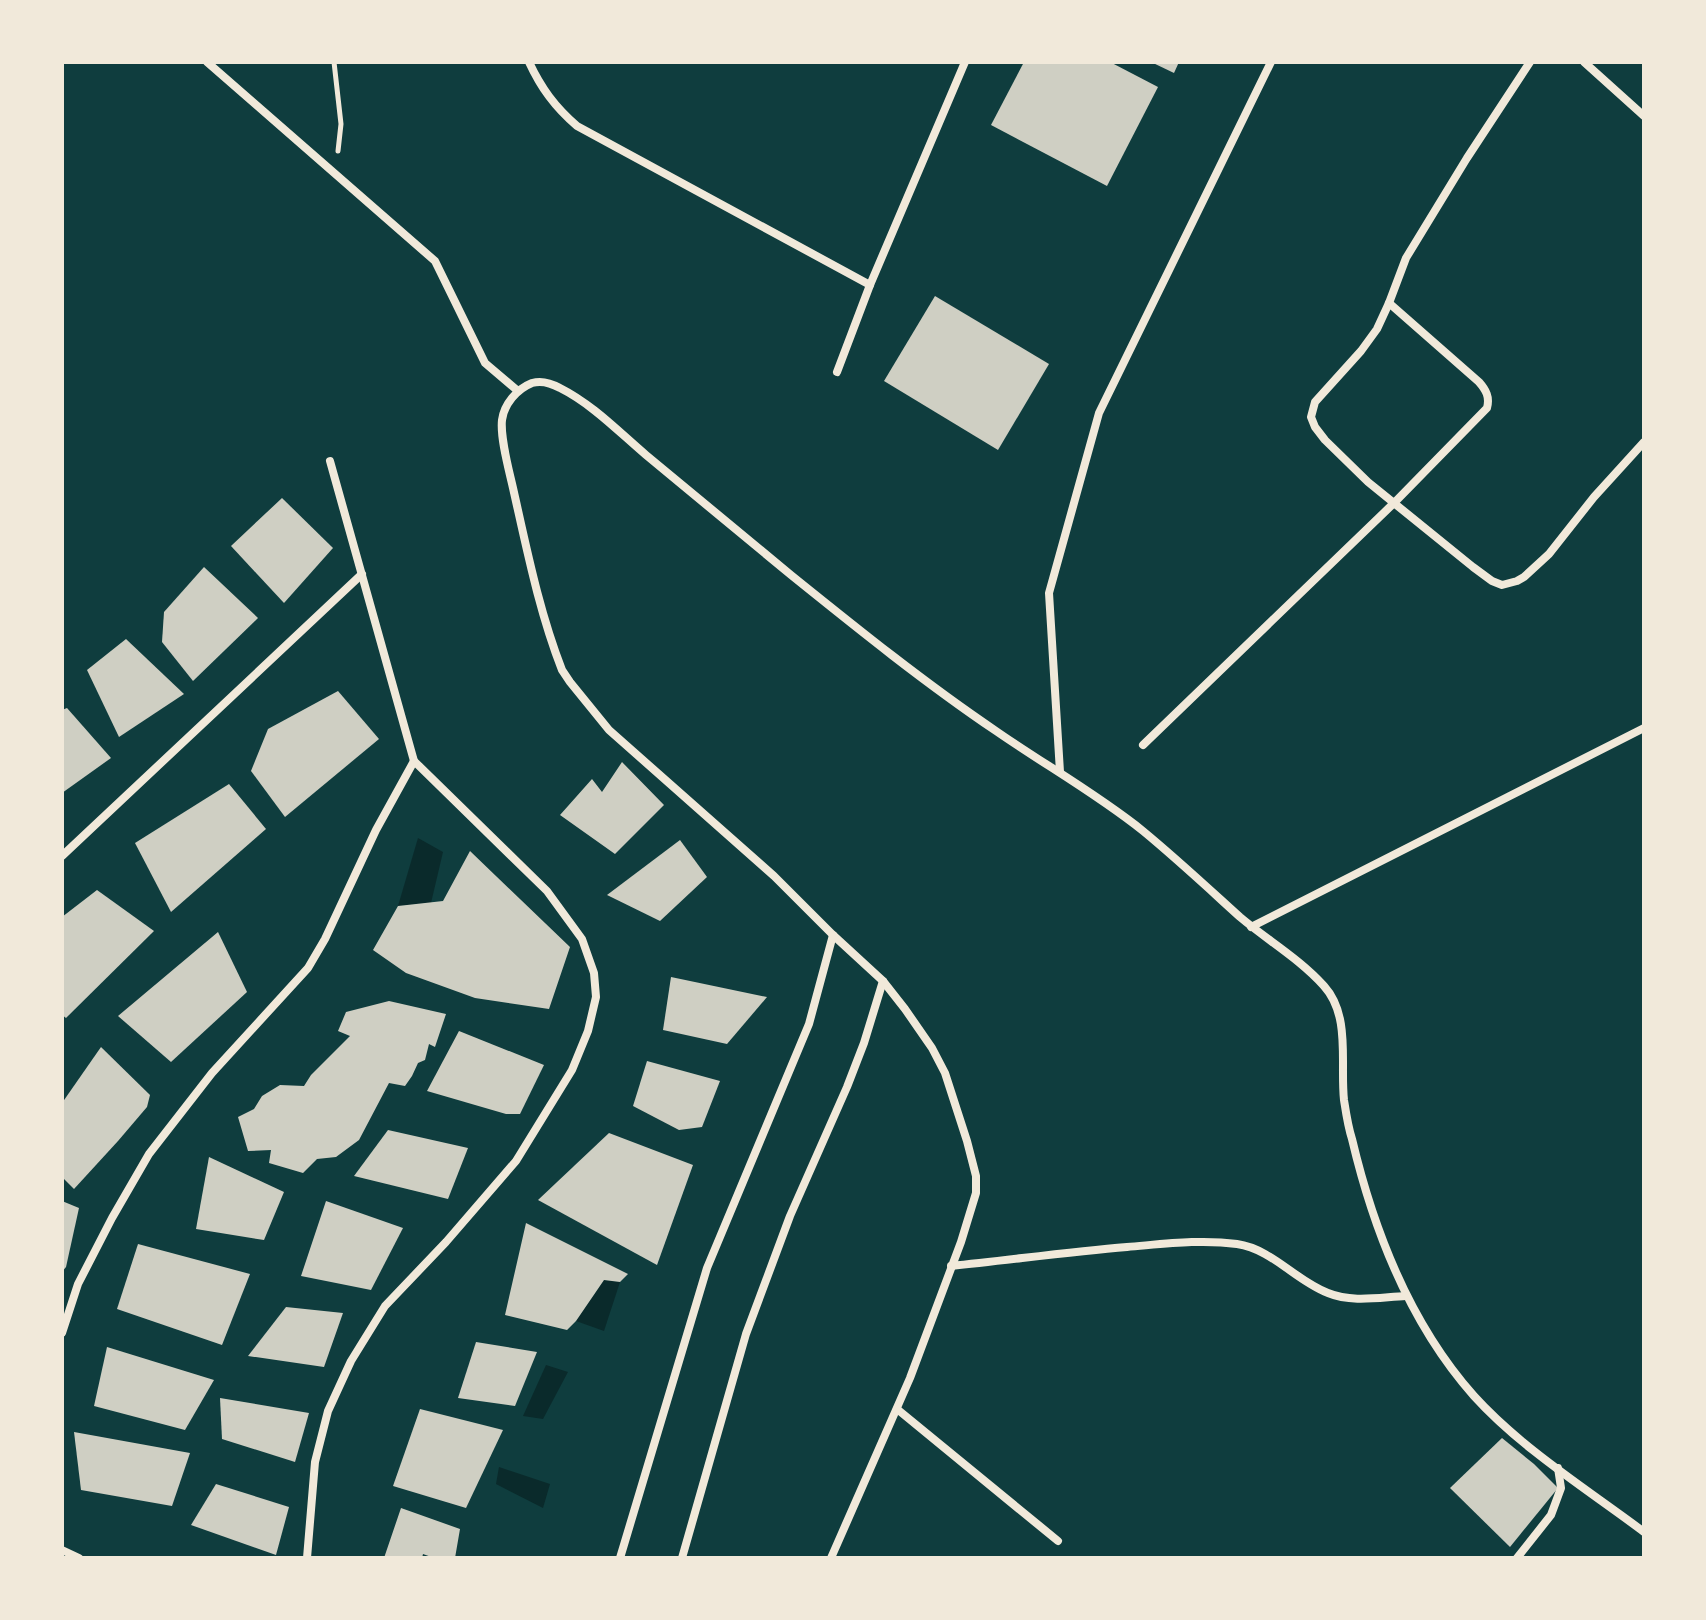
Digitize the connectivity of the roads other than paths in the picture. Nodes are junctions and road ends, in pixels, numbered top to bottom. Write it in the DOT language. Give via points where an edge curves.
graph roads {
  1 [pos="207,62"];
  2 [pos="529,62"];
  3 [pos="965,62"];
  4 [pos="1271,62"];
  5 [pos="1530,62"];
  6 [pos="1584,62"];
  7 [pos="1644,116"];
  8 [pos="870,285"];
  9 [pos="1389,303"];
  10 [pos="837,372"];
  11 [pos="518,391"];
  12 [pos="1644,442"];
  13 [pos="330,461"];
  14 [pos="1394,503"];
  15 [pos="362,574"];
  16 [pos="1644,728"];
  17 [pos="1143,745"];
  18 [pos="414,761"];
  19 [pos="1060,772"];
  20 [pos="62,856"];
  21 [pos="1251,927"];
  22 [pos="833,935"];
  23 [pos="883,981"];
  24 [pos="951,1266"];
  25 [pos="1406,1296"];
  26 [pos="62,1333"];
  27 [pos="897,1409"];
  28 [pos="1558,1468"];
  29 [pos="1644,1532"];
  30 [pos="1058,1541"];
  31 [pos="62,1550"];
  32 [pos="79,1558"];
  33 [pos="307,1558"];
  34 [pos="620,1558"];
  35 [pos="682,1558"];
  36 [pos="831,1558"];
  37 [pos="1517,1558"];
  1 -- 11 [label="street" via="435,261 485,363"];
  2 -- 8 [label="street" via="545,94 577,126"];
  3 -- 8 [label="street"];
  4 -- 19 [label="street" via="1099,413 1049,593"];
  5 -- 9 [label="street" via="1406,258"];
  6 -- 7 [label="street"];
  8 -- 10 [label="street"];
  9 -- 14 [label="street" via="1377,329 1311,412 1325,440"];
  9 -- 14 [label="street" via="1469,373 1489,401"];
  11 -- 19 [label="street" via="536,381 564,389 895,659"];
  11 -- 22 [label="street" via="502,419 506,455 535,588 562,670 609,730"];
  12 -- 14 [label="street" via="1549,554 1508,584 1492,581"];
  13 -- 15 [label="street"];
  14 -- 17 [label="street"];
  15 -- 18 [label="street"];
  15 -- 20 [label="street"];
  16 -- 21 [label="street"];
  18 -- 26 [label="street" via="308,968 212,1073 149,1154 78,1284"];
  18 -- 33 [label="street" via="547,891 582,939 596,997 572,1070 516,1161 385,1306 351,1361 328,1411 315,1462"];
  19 -- 21 [label="street" via="1141,830"];
  21 -- 25 [label="street" via="1314,976 1334,999 1351,1137"];
  22 -- 23 [label="street"];
  22 -- 34 [label="street" via="809,1024 707,1268"];
  23 -- 24 [label="street" via="945,1073 973,1159 976,1193"];
  23 -- 35 [label="street" via="847,1087 746,1334"];
  24 -- 25 [label="street" via="1214,1242 1259,1253 1325,1293 1359,1299"];
  24 -- 27 [label="street"];
  25 -- 28 [label="street" via="1475,1397"];
  27 -- 30 [label="street"];
  27 -- 36 [label="street"];
  28 -- 29 [label="street"];
  28 -- 37 [label="street" via="1561,1488 1551,1515"];
  31 -- 32 [label="street"];
}
